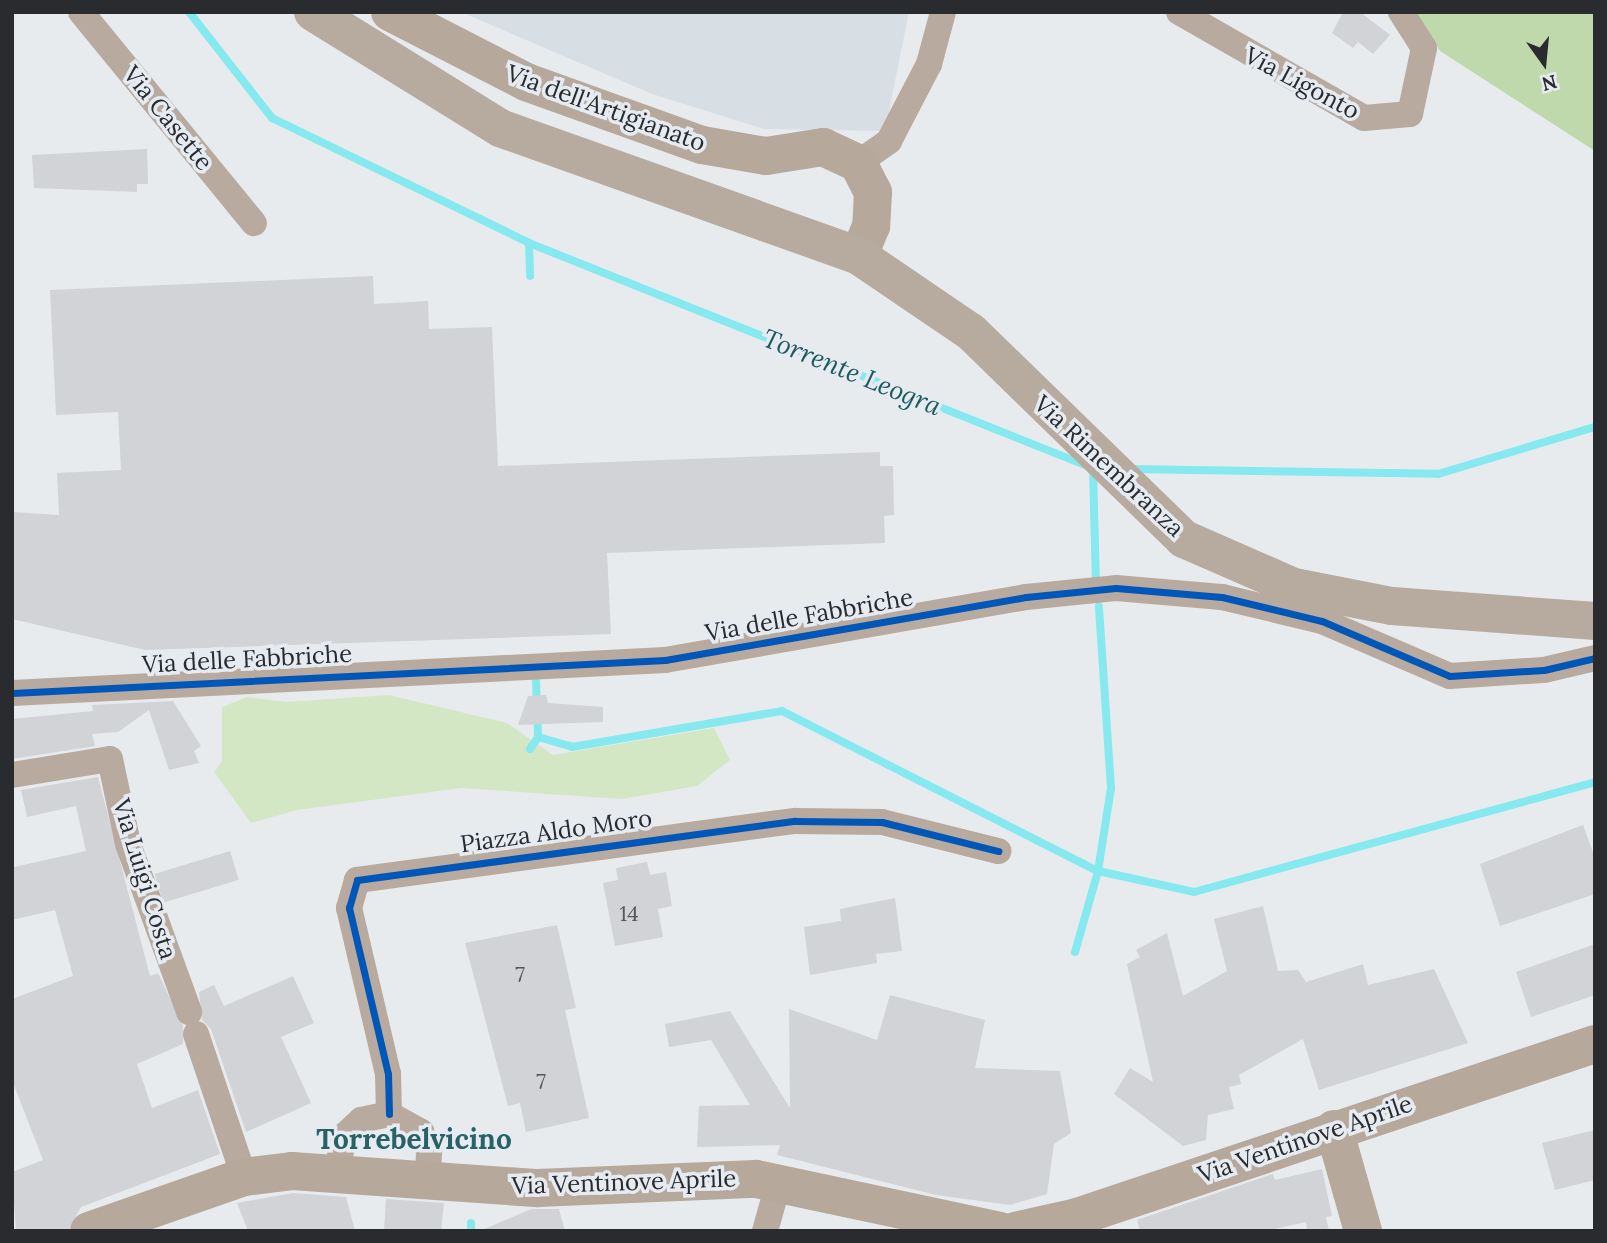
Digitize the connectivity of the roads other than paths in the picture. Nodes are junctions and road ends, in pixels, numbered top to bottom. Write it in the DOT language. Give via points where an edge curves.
graph roads {
  1 [pos="82,12"];
  2 [pos="313,12"];
  3 [pos="390,12"];
  4 [pos="943,12"];
  5 [pos="1179,12"];
  6 [pos="1401,12"];
  7 [pos="858,163"];
  8 [pos="254,223"];
  9 [pos="859,256"];
  10 [pos="1595,621"];
  11 [pos="1595,658"];
  12 [pos="12,692"];
  13 [pos="12,775"];
  14 [pos="998,851"];
  15 [pos="1595,1044"];
  16 [pos="389,1114"];
  17 [pos="1334,1129"];
  18 [pos="336,1173"];
  19 [pos="244,1177"];
  20 [pos="428,1180"];
  21 [pos="778,1185"];
  22 [pos="89,1231"];
  23 [pos="765,1231"];
  24 [pos="1000,1231"];
  25 [pos="1016,1231"];
  26 [pos="1363,1231"];
  1 -- 8 [label="street, Via Casette"];
  2 -- 9 [label="main road, Via Rimembranza" via="500,128"];
  3 -- 7 [label="main road, Via dell'Artigianato" via="526,82 702,145 766,156 823,146"];
  4 -- 7 [label="street" via="929,64 889,141"];
  5 -- 6 [label="street, Via Ligonto" via="1364,118 1410,114 1424,48"];
  7 -- 9 [label="main road" via="873,192 871,226"];
  9 -- 10 [label="main road, Via Rimembranza" via="939,307 1184,538 1294,587 1392,606"];
  11 -- 12 [label="street, Via delle Fabbriche" via="1544,670 1450,676 1322,621 1222,597 1116,588 1026,597 665,660"];
  13 -- 19 [label="street, Via Luigi Costa" via="110,759 128,844"];
  14 -- 16 [label="street, Piazza Aldo Moro" via="882,822 795,821 357,880 349,908 388,1074"];
  15 -- 17 [label="main road, Via Ventinove Aprile"];
  16 -- 18 [label="street" via="361,1120 345,1135"];
  16 -- 20 [label="street" via="421,1132 429,1151"];
  17 -- 25 [label="main road, Via Ventinove Aprile" via="1077,1217"];
  17 -- 26 [label="main road"];
  18 -- 19 [label="main road, Via Ventinove Aprile"];
  18 -- 20 [label="main road, Via Ventinove Aprile"];
  19 -- 22 [label="main road, Via Ventinove Aprile"];
  20 -- 21 [label="main road, Via Ventinove Aprile" via="538,1188 718,1177"];
  21 -- 23 [label="street"];
  21 -- 24 [label="main road, Via Ventinove Aprile"];
}
